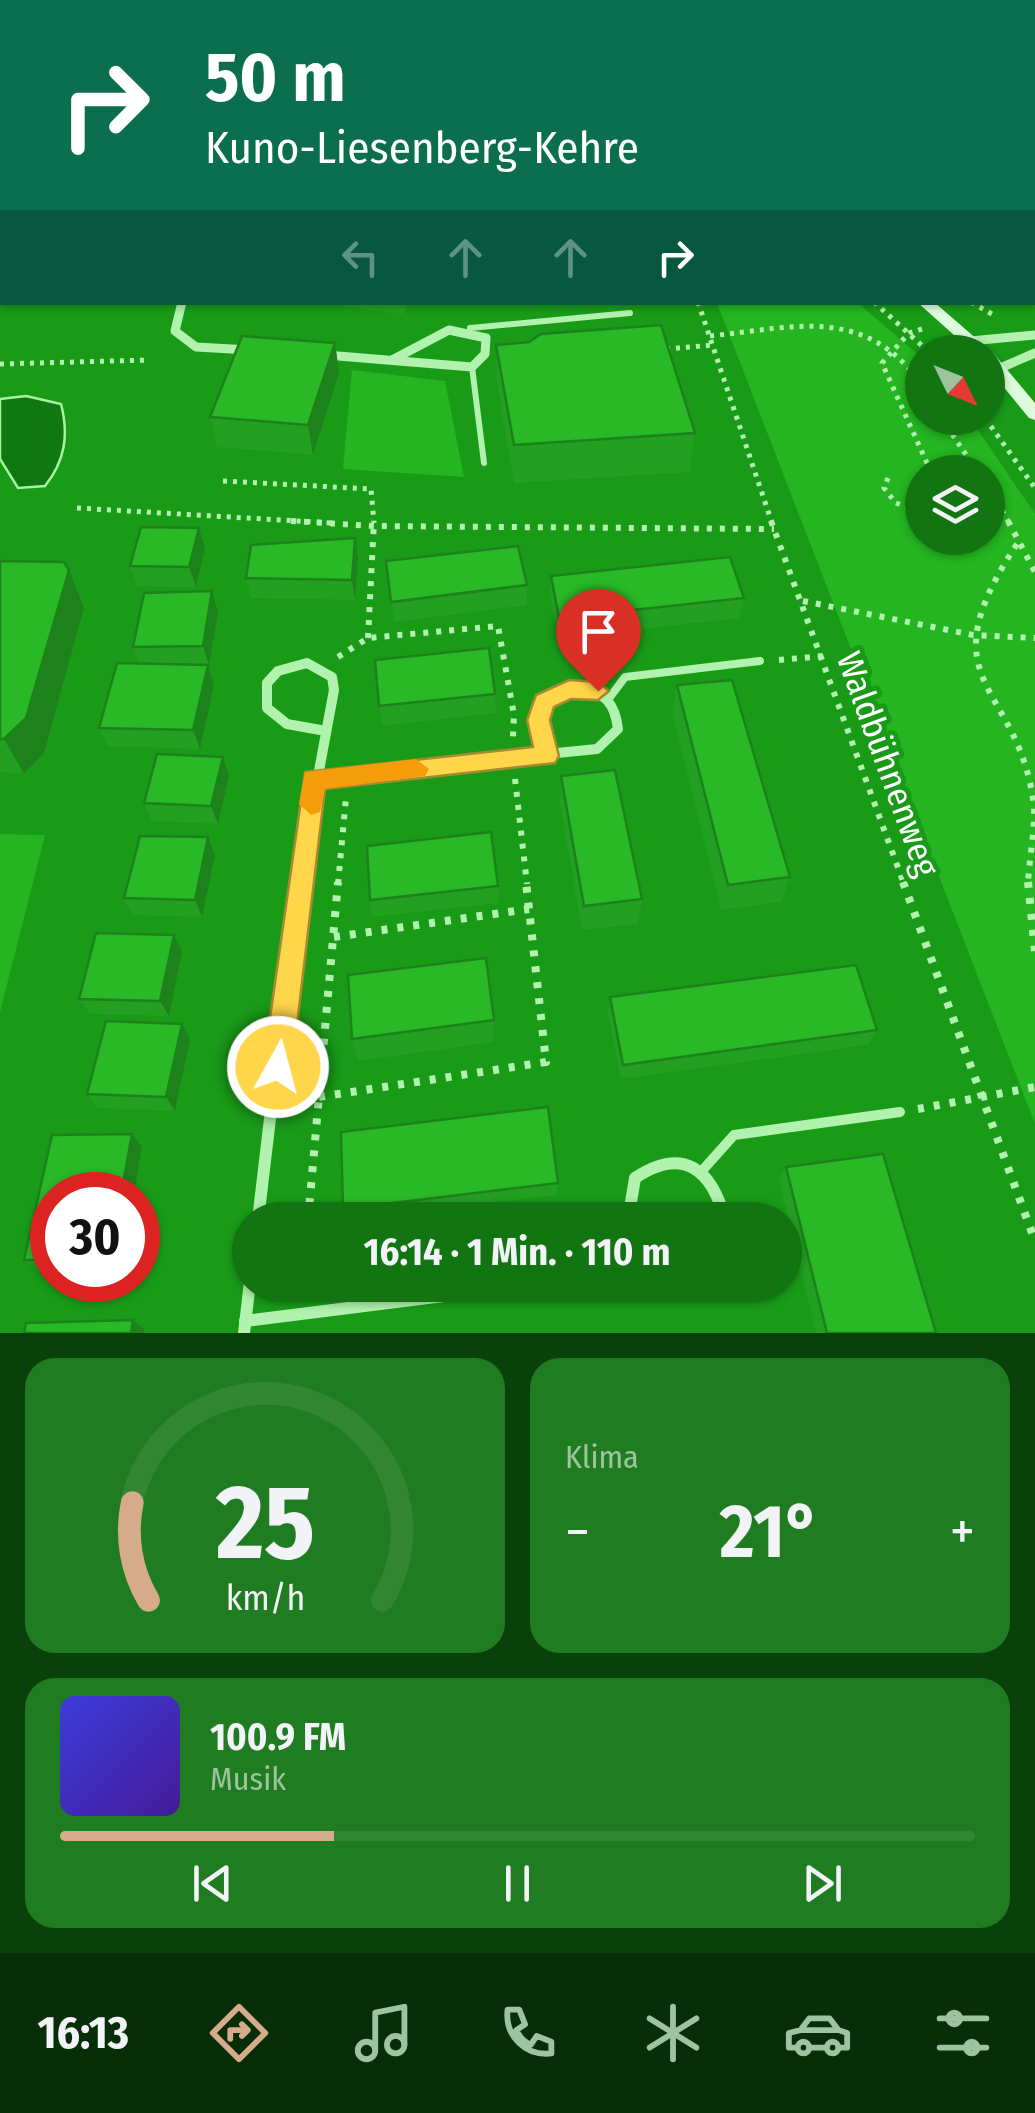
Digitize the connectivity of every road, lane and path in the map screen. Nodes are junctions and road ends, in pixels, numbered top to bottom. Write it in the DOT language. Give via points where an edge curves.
graph roads {
  1 [pos="181,305"];
  2 [pos="699,305"];
  3 [pos="878,305"];
  4 [pos="928,305"];
  5 [pos="995,305"];
  6 [pos="630,313"];
  7 [pos="996,315"];
  8 [pos="948,322"];
  9 [pos="470,328"];
  10 [pos="909,332"];
  11 [pos="912,335"];
  12 [pos="963,335"];
  13 [pos="1035,335"];
  14 [pos="710,336"];
  15 [pos="1005,341"];
  16 [pos="714,345"];
  17 [pos="897,347"];
  18 [pos="666,349"];
  19 [pos="255,350"];
  20 [pos="1035,353"];
  21 [pos="314,354"];
  22 [pos="905,359"];
  23 [pos="150,360"];
  24 [pos="392,360"];
  25 [pos="1005,361"];
  26 [pos="0,364"];
  27 [pos="472,367"];
  28 [pos="1005,378"];
  29 [pos="1035,414"];
  30 [pos="997,435"];
  31 [pos="924,455"];
  32 [pos="484,463"];
  33 [pos="888,478"];
  34 [pos="223,481"];
  35 [pos="1035,488"];
  36 [pos="905,506"];
  37 [pos="76,508"];
  38 [pos="1005,514"];
  39 [pos="374,526"];
  40 [pos="774,529"];
  41 [pos="1018,544"];
  42 [pos="1035,572"];
  43 [pos="803,602"];
  44 [pos="973,636"];
  45 [pos="368,638"];
  46 [pos="1035,638"];
  47 [pos="822,656"];
  48 [pos="760,662"];
  49 [pos="610,698"];
  50 [pos="326,732"];
  51 [pos="547,756"];
  52 [pos="348,776"];
  53 [pos="314,780"];
  54 [pos="529,909"];
  55 [pos="334,937"];
  56 [pos="1035,952"];
  57 [pos="546,1062"];
  58 [pos="1035,1088"];
  59 [pos="320,1096"];
  60 [pos="983,1098"];
  61 [pos="900,1112"];
  62 [pos="700,1173"];
  63 [pos="260,1202"];
  64 [pos="310,1202"];
  65 [pos="631,1202"];
  66 [pos="721,1202"];
  67 [pos="1035,1241"];
  68 [pos="248,1302"];
  69 [pos="415,1302"];
  70 [pos="245,1327"];
  1 -- 19 [label="street" via="175,331 196,346"];
  2 -- 14 [label="path, Waldbühnenweg"];
  3 -- 10 [label="path"];
  4 -- 8 [label="street"];
  5 -- 7 [label="path"];
  6 -- 9 [label="lane"];
  8 -- 10 [label="path"];
  8 -- 12 [label="street"];
  9 -- 24 [label="street" via="436,330"];
  9 -- 27 [label="street" via="486,338 485,354"];
  10 -- 11 [label="path"];
  10 -- 17 [label="path"];
  13 -- 15 [label="street"];
  14 -- 16 [label="path, Waldbühnenweg"];
  14 -- 17 [label="path" via="837,326 871,332"];
  16 -- 18 [label="path"];
  16 -- 40 [label="path, Waldbühnenweg"];
  17 -- 22 [label="path"];
  17 -- 31 [label="path" via="882,363"];
  20 -- 25 [label="street"];
  21 -- 24 [label="street"];
  23 -- 26 [label="path"];
  24 -- 27 [label="street"];
  27 -- 32 [label="lane"];
  28 -- 29 [label="street"];
  30 -- 35 [label="path"];
  33 -- 36 [label="path" via="884,488"];
  34 -- 39 [label="path" via="370,488"];
  37 -- 39 [label="path"];
  38 -- 41 [label="path"];
  39 -- 40 [label="path"];
  39 -- 45 [label="path"];
  40 -- 43 [label="path, Waldbühnenweg"];
  41 -- 42 [label="path"];
  41 -- 44 [label="path" via="986,594"];
  43 -- 44 [label="path"];
  43 -- 47 [label="path, Waldbühnenweg"];
  44 -- 46 [label="path"];
  44 -- 56 [label="path" via="976,670 1021,752 1035,810 1026,910"];
  47 -- 48 [label="path"];
  47 -- 60 [label="path, Waldbühnenweg"];
  48 -- 49 [label="lane" via="625,677"];
  49 -- 51 [label="street" via="619,718 612,738 597,749"];
  49 -- 51 [label="street" via="582,687 544,701 538,720"];
  50 -- 50 [label="street" via="334,708 332,677 307,663 278,671 266,683 267,708 288,724"];
  50 -- 53 [label="street"];
  51 -- 52 [label="street"];
  52 -- 53 [label="street"];
  52 -- 55 [label="path"];
  53 -- 63 [label="street"];
  54 -- 55 [label="path"];
  55 -- 59 [label="path"];
  57 -- 59 [label="path"];
  58 -- 60 [label="path"];
  59 -- 64 [label="path"];
  60 -- 61 [label="path"];
  60 -- 67 [label="path, Waldbühnenweg"];
  61 -- 62 [label="lane" via="734,1135"];
  62 -- 65 [label="street" via="669,1160 652,1164 635,1178"];
  62 -- 66 [label="street"];
  68 -- 70 [label="street"];
  69 -- 70 [label="street"];
}
